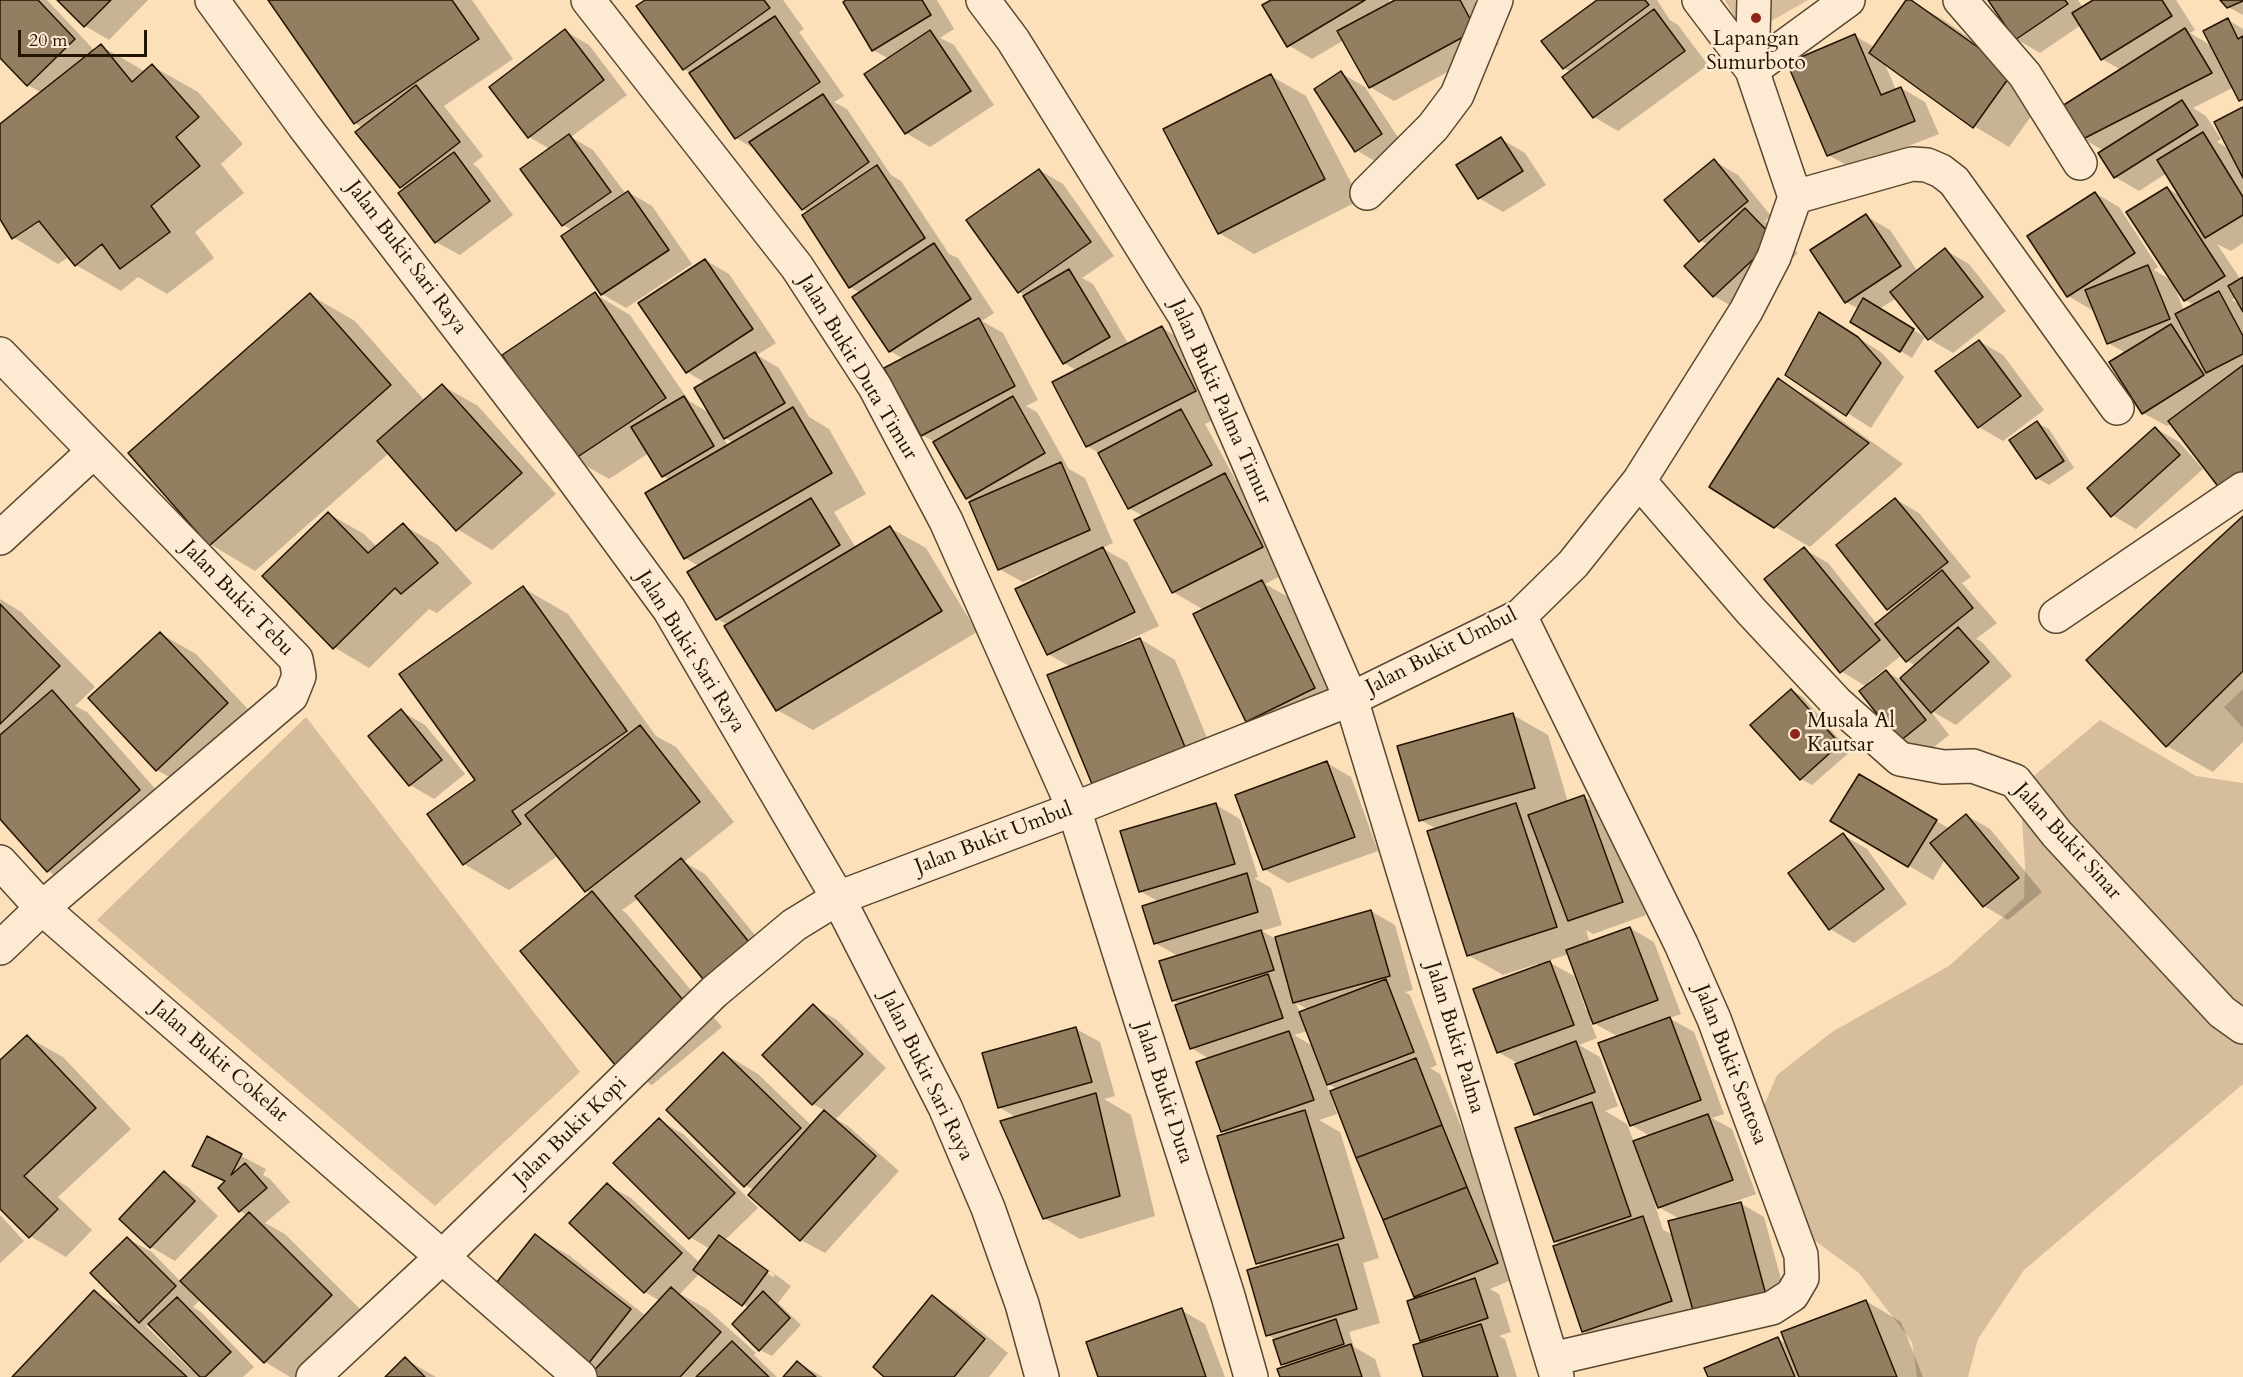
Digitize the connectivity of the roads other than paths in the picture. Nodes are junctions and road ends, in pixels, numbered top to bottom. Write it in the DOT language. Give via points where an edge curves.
graph roads {
  1 [pos="212,0"];
  2 [pos="588,0"];
  3 [pos="983,0"];
  4 [pos="1496,0"];
  5 [pos="1699,0"];
  6 [pos="1754,0"];
  7 [pos="1848,0"];
  8 [pos="1960,0"];
  9 [pos="1752,70"];
  10 [pos="2080,163"];
  11 [pos="1367,193"];
  12 [pos="1796,197"];
  13 [pos="0,354"];
  14 [pos="2117,408"];
  15 [pos="93,452"];
  16 [pos="1639,481"];
  17 [pos="2243,489"];
  18 [pos="0,538"];
  19 [pos="1520,616"];
  20 [pos="2056,616"];
  21 [pos="1351,699"];
  22 [pos="1074,809"];
  23 [pos="0,862"];
  24 [pos="838,898"];
  25 [pos="42,908"];
  26 [pos="0,948"];
  27 [pos="2243,1027"];
  28 [pos="442,1257"];
  29 [pos="1554,1368"];
  30 [pos="313,1377"];
  31 [pos="580,1377"];
  32 [pos="1042,1377"];
  33 [pos="1251,1377"];
  1 -- 24 [label="street, Jalan Bukit Sari Raya" via="669,609"];
  2 -- 22 [label="street, Jalan Bukit Duta Timur" via="797,267 874,387 946,521"];
  3 -- 21 [label="street, Jalan Bukit Palma Timur" via="1013,40 1185,316"];
  4 -- 11 [label="street" via="1457,95 1433,127"];
  5 -- 9 [label="street"];
  6 -- 9 [label="street"];
  7 -- 9 [label="street"];
  8 -- 10 [label="street" via="2025,75"];
  9 -- 12 [label="street"];
  12 -- 14 [label="street" via="1912,164 1941,171 1954,181"];
  12 -- 16 [label="street, Jalan Bukit Umbul" via="1774,257 1746,311"];
  13 -- 15 [label="street, Jalan Bukit Tebu"];
  15 -- 18 [label="street"];
  15 -- 25 [label="street, Jalan Bukit Tebu" via="296,659 298,676 291,696"];
  16 -- 19 [label="street, Jalan Bukit Umbul" via="1572,564"];
  16 -- 27 [label="street, Jalan Bukit Sinar" via="1837,703 1900,759 1943,767 1973,766 2015,781 2057,834 2127,910 2222,1012"];
  17 -- 20 [label="street"];
  19 -- 21 [label="street, Jalan Bukit Umbul"];
  19 -- 29 [label="street, Jalan Bukit Sentosa" via="1686,955 1714,1019 1801,1255 1802,1278 1792,1295 1772,1308"];
  21 -- 22 [label="street, Jalan Bukit Umbul"];
  21 -- 29 [label="street, Jalan Bukit Palma"];
  22 -- 24 [label="street, Jalan Bukit Umbul"];
  22 -- 33 [label="street, Jalan Bukit Duta"];
  23 -- 25 [label="street, Jalan Bukit Cokelat"];
  24 -- 28 [label="street, Jalan Bukit Kopi" via="795,925 714,992"];
  24 -- 32 [label="street, Jalan Bukit Sari Raya" via="945,1107 988,1208"];
  25 -- 26 [label="street, Jalan Bukit Tebu"];
  25 -- 28 [label="street, Jalan Bukit Cokelat"];
  28 -- 30 [label="street, Jalan Bukit Kopi"];
  28 -- 31 [label="street, Jalan Bukit Cokelat"];
}
